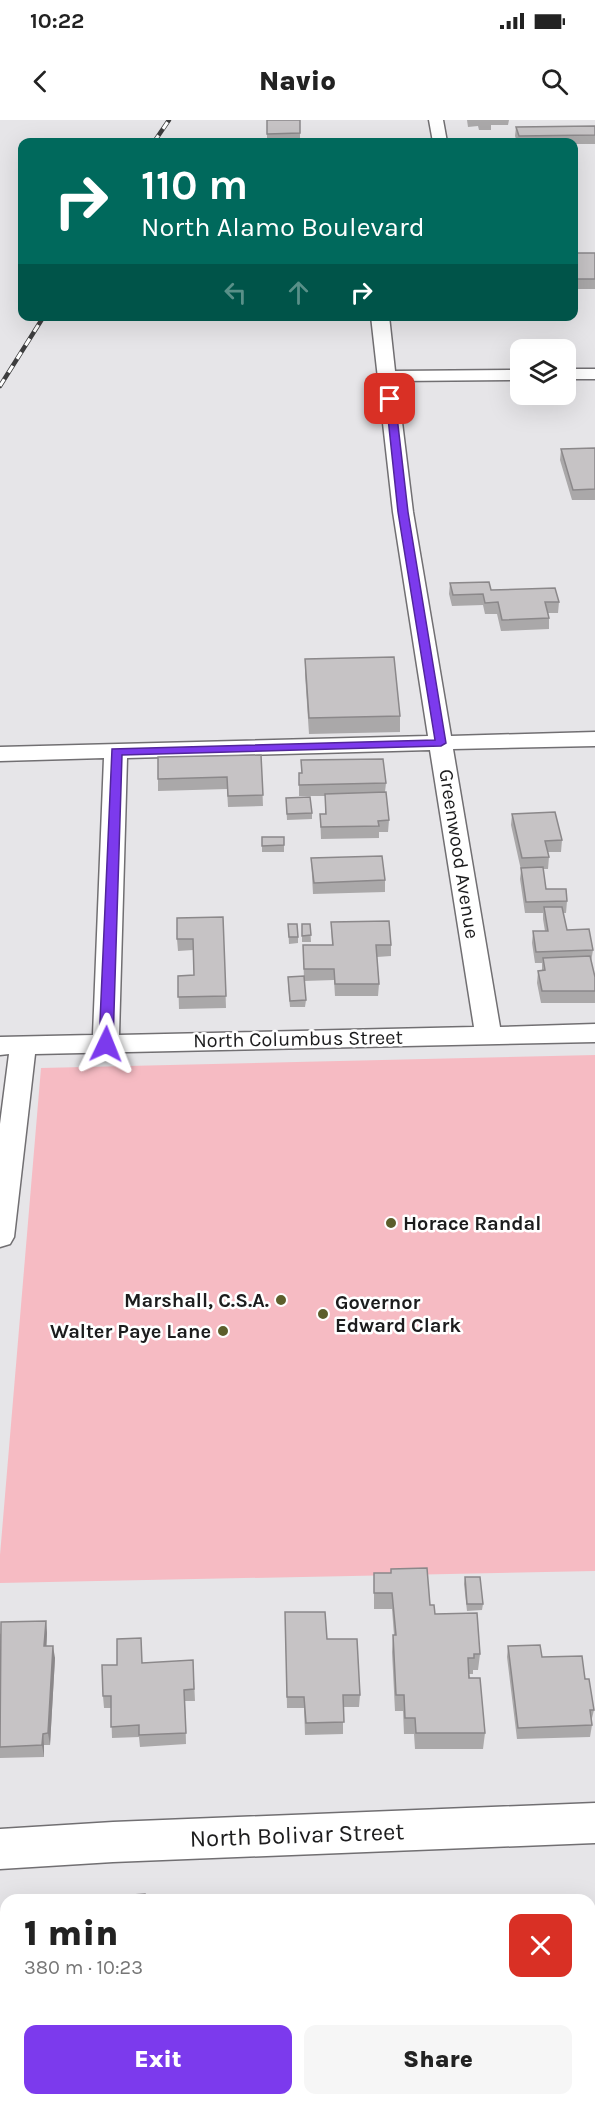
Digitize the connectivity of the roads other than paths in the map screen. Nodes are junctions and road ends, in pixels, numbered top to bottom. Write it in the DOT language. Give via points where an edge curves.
graph roads {
  1 [pos="436,120"];
  2 [pos="439,138"];
  3 [pos="381,321"];
  4 [pos="576,374"];
  5 [pos="595,374"];
  6 [pos="510,375"];
  7 [pos="388,376"];
  8 [pos="595,739"];
  9 [pos="441,743"];
  10 [pos="116,752"];
  11 [pos="0,754"];
  12 [pos="595,1033"];
  13 [pos="488,1035"];
  14 [pos="106,1044"];
  15 [pos="11,1046"];
  16 [pos="0,1237"];
  17 [pos="595,1823"];
  18 [pos="0,1849"];
  1 -- 2 [label="street"];
  3 -- 7 [label="street, Greenwood Avenue"];
  4 -- 5 [label="street"];
  6 -- 7 [label="street"];
  7 -- 9 [label="street, Greenwood Avenue" via="403,512"];
  8 -- 9 [label="street"];
  9 -- 10 [label="street"];
  9 -- 13 [label="street, Greenwood Avenue"];
  10 -- 11 [label="street"];
  10 -- 14 [label="street"];
  12 -- 13 [label="street, North Columbus Street"];
  13 -- 14 [label="street, North Columbus Street"];
  14 -- 15 [label="street, North Columbus Street"];
  15 -- 16 [label="street"];
  17 -- 18 [label="street, North Bolivar Street"];
}
